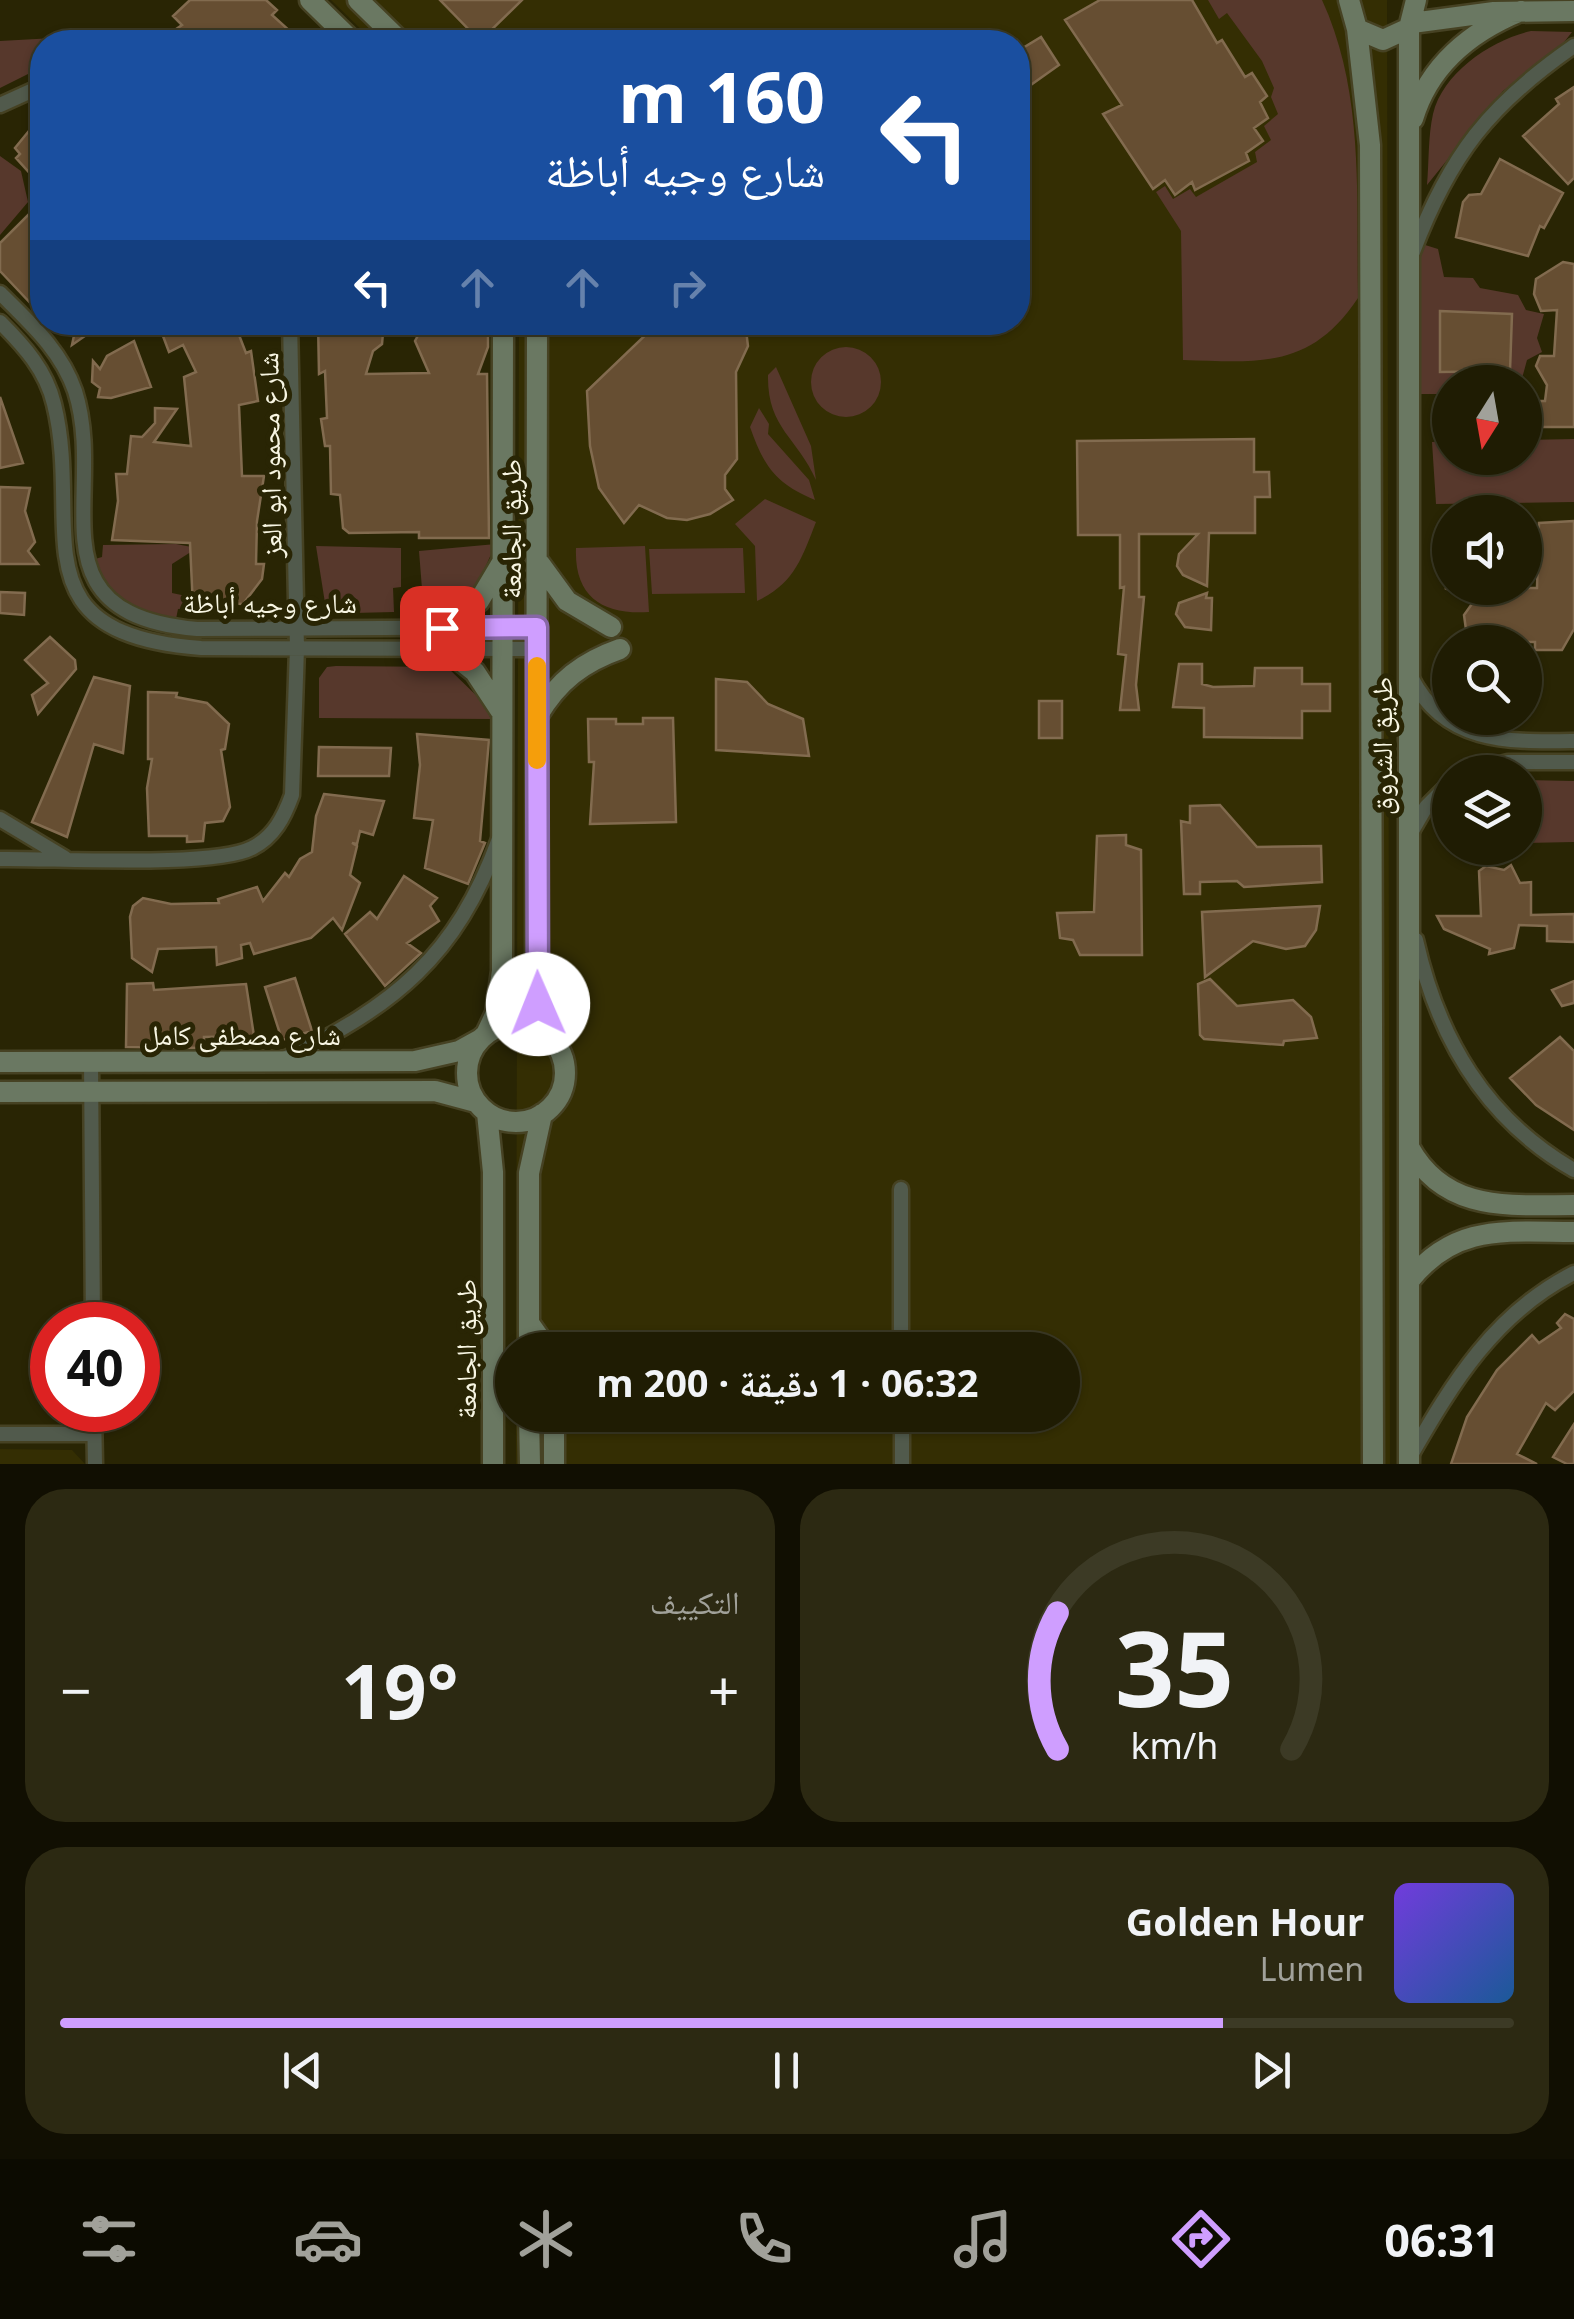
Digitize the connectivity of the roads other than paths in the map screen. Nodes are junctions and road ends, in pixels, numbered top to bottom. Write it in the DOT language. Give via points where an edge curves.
graph roads {
  1 [pos="310,0"];
  2 [pos="358,0"];
  3 [pos="1416,0"];
  4 [pos="1348,1"];
  5 [pos="1521,11"];
  6 [pos="1574,11"];
  7 [pos="1410,25"];
  8 [pos="1357,28"];
  9 [pos="341,30"];
  10 [pos="389,30"];
  11 [pos="1574,46"];
  12 [pos="30,91"];
  13 [pos="0,105"];
  14 [pos="1408,135"];
  15 [pos="1409,262"];
  16 [pos="0,293"];
  17 [pos="0,322"];
  18 [pos="30,325"];
  19 [pos="40,335"];
  20 [pos="290,335"];
  21 [pos="503,335"];
  22 [pos="537,335"];
  23 [pos="538,560"];
  24 [pos="502,562"];
  25 [pos="502,627"];
  26 [pos="537,627"];
  27 [pos="611,627"];
  28 [pos="296,628"];
  29 [pos="444,638"];
  30 [pos="298,648"];
  31 [pos="503,649"];
  32 [pos="537,649"];
  33 [pos="620,650"];
  34 [pos="1409,673"];
  35 [pos="502,717"];
  36 [pos="537,717"];
  37 [pos="1574,742"];
  38 [pos="1409,751"];
  39 [pos="1371,753"];
  40 [pos="1542,762"];
  41 [pos="1574,762"];
  42 [pos="1409,776"];
  43 [pos="1371,778"];
  44 [pos="1432,801"];
  45 [pos="0,819"];
  46 [pos="502,828"];
  47 [pos="1408,841"];
  48 [pos="66,858"];
  49 [pos="0,860"];
  50 [pos="1409,908"];
  51 [pos="547,1034"];
  52 [pos="483,1036"];
  53 [pos="0,1062"];
  54 [pos="91,1062"];
  55 [pos="278,1062"];
  56 [pos="0,1092"];
  57 [pos="92,1092"];
  58 [pos="482,1108"];
  59 [pos="542,1114"];
  60 [pos="1409,1147"];
  61 [pos="1574,1170"];
  62 [pos="901,1189"];
  63 [pos="1574,1204"];
  64 [pos="1574,1232"];
  65 [pos="1574,1273"];
  66 [pos="1409,1282"];
  67 [pos="94,1302"];
  68 [pos="529,1323"];
  69 [pos="529,1332"];
  70 [pos="535,1332"];
  71 [pos="902,1332"];
  72 [pos="530,1432"];
  73 [pos="554,1432"];
  74 [pos="902,1432"];
  75 [pos="0,1434"];
  76 [pos="94,1434"];
  77 [pos="1409,1461"];
  78 [pos="95,1464"];
  79 [pos="494,1464"];
  80 [pos="530,1464"];
  81 [pos="554,1464"];
  82 [pos="902,1464"];
  83 [pos="1373,1464"];
  1 -- 9 [label="street"];
  2 -- 10 [label="street"];
  3 -- 7 [label="street, طريق الشروق"];
  4 -- 8 [label="street, طريق الشروق"];
  5 -- 6 [label="street"];
  5 -- 7 [label="street"];
  5 -- 14 [label="street" via="1457,49 1426,88"];
  7 -- 8 [label="street" via="1383,40"];
  7 -- 14 [label="street, طريق الشروق"];
  8 -- 39 [label="street, طريق الشروق" via="1370,145"];
  11 -- 15 [label="street" via="1524,81 1472,133 1448,170"];
  12 -- 13 [label="street"];
  14 -- 15 [label="street, طريق الشروق"];
  15 -- 34 [label="street, طريق الشروق"];
  16 -- 18 [label="street, شارع وجيه أباظة"];
  17 -- 30 [label="street, شارع وجيه أباظة" via="38,364 54,404 63,554 89,606 118,630 154,644"];
  19 -- 28 [label="street, شارع وجيه أباظة" via="76,393 82,542 92,573 111,599 138,618 169,627"];
  20 -- 28 [label="street, شارع محمود ابو العز"];
  21 -- 24 [label="street, طريق الجامعة"];
  22 -- 23 [label="street, طريق الجامعة"];
  23 -- 26 [label="street, طريق الجامعة"];
  23 -- 27 [label="street" via="567,602"];
  24 -- 25 [label="street, طريق الجامعة"];
  24 -- 29 [label="street" via="479,601"];
  25 -- 26 [label="street, شارع وجيه أباظة"];
  25 -- 29 [label="street, شارع وجيه أباظة"];
  25 -- 31 [label="street, طريق الجامعة"];
  26 -- 32 [label="street, طريق الجامعة"];
  28 -- 29 [label="street, شارع وجيه أباظة"];
  28 -- 30 [label="street, شارع محمود ابو العز"];
  29 -- 30 [label="street, شارع وجيه أباظة"];
  29 -- 31 [label="street, شارع وجيه أباظة"];
  29 -- 35 [label="street" via="486,685"];
  30 -- 48 [label="street, شارع محمود ابو العز" via="292,795 272,834 234,856"];
  31 -- 32 [label="street, شارع وجيه أباظة"];
  31 -- 35 [label="street, طريق الجامعة"];
  32 -- 36 [label="street, طريق الجامعة"];
  33 -- 36 [label="street" via="580,667"];
  34 -- 37 [label="street" via="1442,717 1473,735"];
  34 -- 38 [label="street, طريق الشروق"];
  35 -- 46 [label="street, طريق الجامعة"];
  36 -- 51 [label="street, طريق الجامعة" via="536,988"];
  38 -- 39 [label="street" via="1396,745"];
  38 -- 42 [label="street, طريق الشروق"];
  39 -- 43 [label="street, طريق الشروق"];
  40 -- 41 [label="street"];
  42 -- 43 [label="street" via="1397,782"];
  42 -- 47 [label="street, طريق الشروق"];
  43 -- 83 [label="street, طريق الشروق"];
  44 -- 47 [label="street"];
  45 -- 48 [label="street"];
  46 -- 52 [label="street, طريق الجامعة" via="502,971 496,1013"];
  46 -- 55 [label="street" via="464,916 424,966 364,1019"];
  47 -- 50 [label="street, طريق الشروق"];
  48 -- 49 [label="street, شارع محمود ابو العز"];
  50 -- 60 [label="street, طريق الشروق"];
  50 -- 61 [label="street" via="1437,1017 1470,1077 1515,1128"];
  51 -- 52 [label="street" via="518,1023"];
  51 -- 59 [label="street" via="565,1074 558,1098"];
  52 -- 55 [label="street, شارع مصطفى كامل" via="459,1052 415,1062"];
  52 -- 58 [label="street" via="471,1051 466,1078"];
  53 -- 54 [label="street, شارع مصطفى كامل"];
  54 -- 55 [label="street, شارع مصطفى كامل"];
  54 -- 57 [label="street"];
  56 -- 57 [label="street, شارع مصطفى كامل"];
  57 -- 58 [label="street, شارع مصطفى كامل" via="435,1091"];
  57 -- 67 [label="street"];
  58 -- 59 [label="street" via="509,1121"];
  58 -- 79 [label="street, طريق الجامعة" via="493,1172"];
  59 -- 68 [label="street" via="530,1173"];
  60 -- 63 [label="street" via="1435,1181 1460,1197 1488,1205"];
  60 -- 66 [label="street, طريق الشروق"];
  62 -- 71 [label="street"];
  64 -- 66 [label="street" via="1460,1239"];
  65 -- 77 [label="street" via="1495,1329"];
  66 -- 77 [label="street, طريق الشروق"];
  68 -- 69 [label="street"];
  68 -- 70 [label="street"];
  72 -- 80 [label="street"];
  73 -- 81 [label="street"];
  74 -- 82 [label="street"];
  75 -- 76 [label="street"];
  76 -- 78 [label="street"];
}
